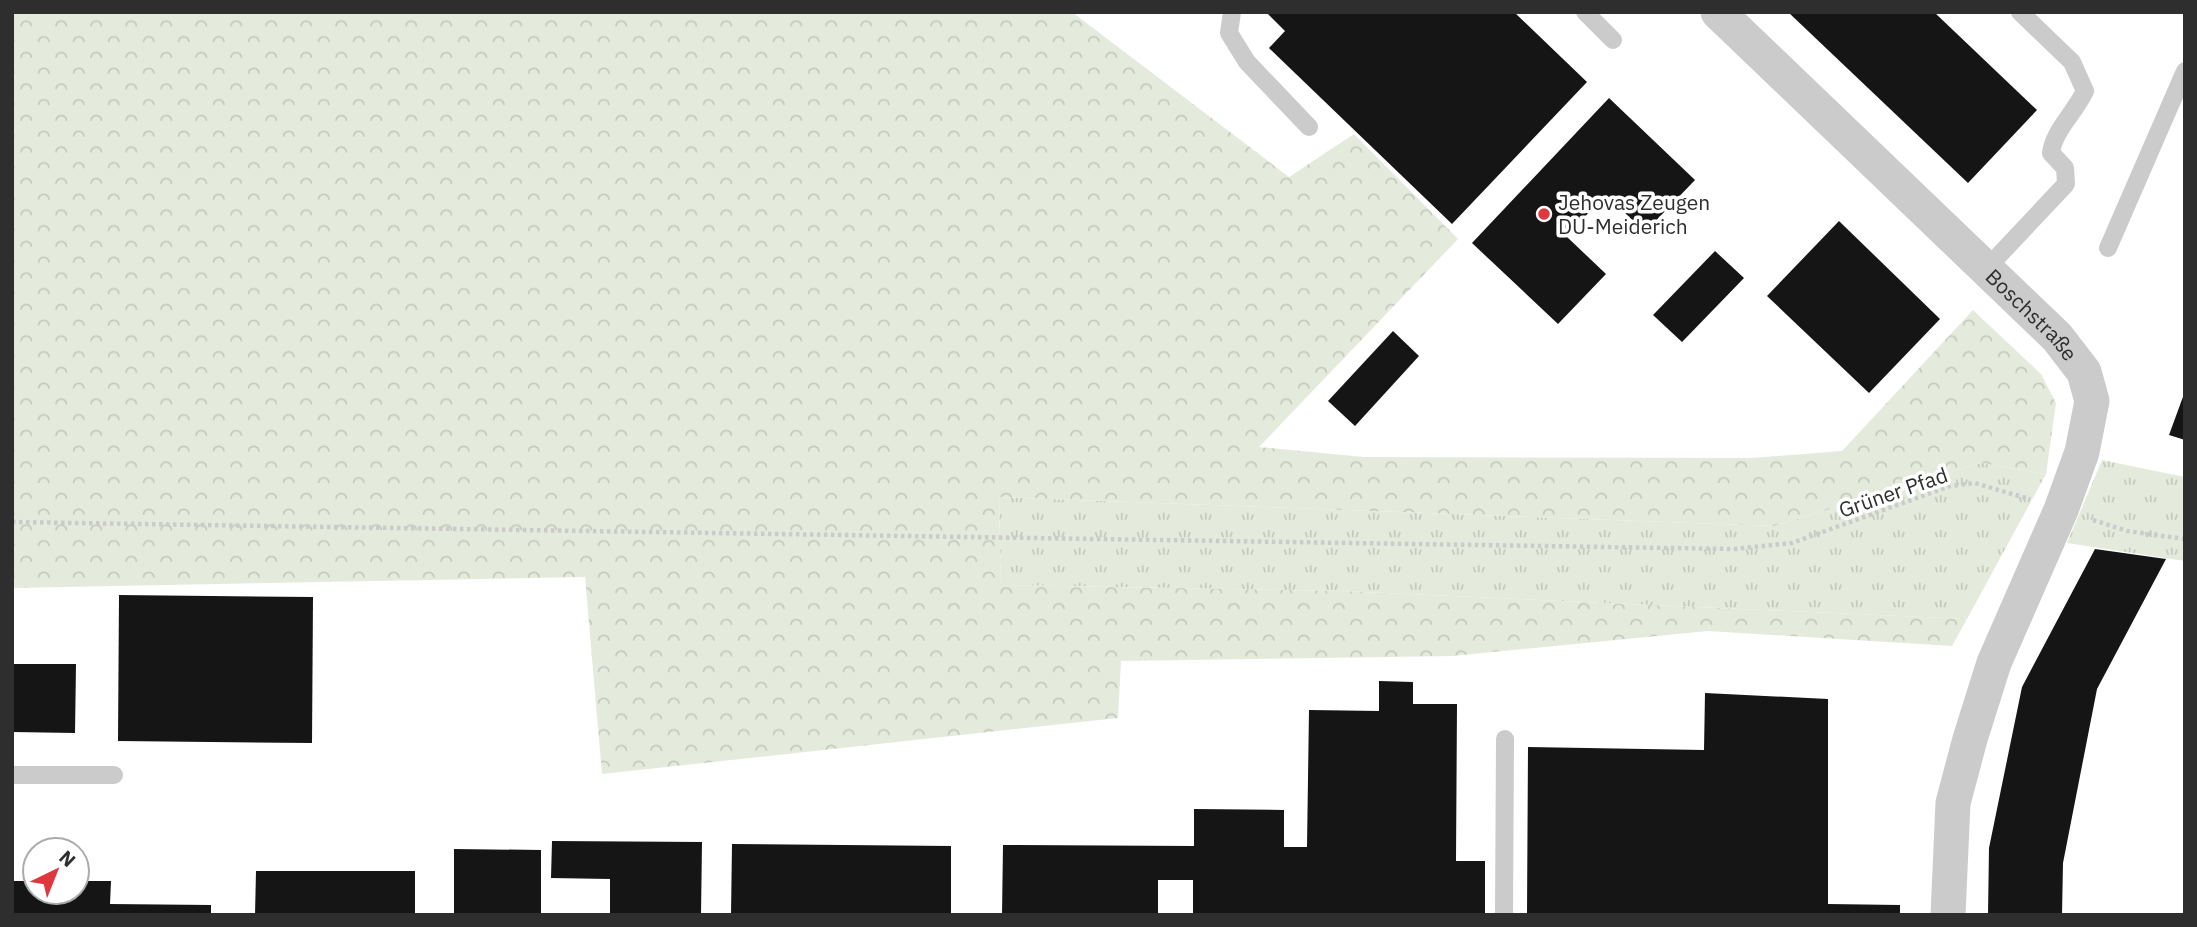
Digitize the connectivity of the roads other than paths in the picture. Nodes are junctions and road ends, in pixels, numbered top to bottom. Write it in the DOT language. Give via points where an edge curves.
graph roads {
  1 [pos="1232,12"];
  2 [pos="1585,12"];
  3 [pos="2021,12"];
  4 [pos="1723,14"];
  5 [pos="1613,40"];
  6 [pos="2185,71"];
  7 [pos="1309,127"];
  8 [pos="2108,248"];
  9 [pos="1987,268"];
  10 [pos="1505,739"];
  11 [pos="12,775"];
  12 [pos="114,775"];
  13 [pos="1504,915"];
  14 [pos="1948,915"];
  1 -- 7 [label="lane" via="1229,33 1247,62"];
  2 -- 5 [label="lane"];
  3 -- 9 [label="lane" via="2072,62 2085,91 2074,113 2053,136 2051,153 2065,168 2066,184"];
  4 -- 9 [label="street, Boschstraße"];
  6 -- 8 [label="lane"];
  9 -- 14 [label="street, Boschstraße" via="2057,337 2084,372 2092,401 2082,452 1994,663 1970,739 1953,803"];
  10 -- 13 [label="lane"];
  11 -- 12 [label="lane"];
}
